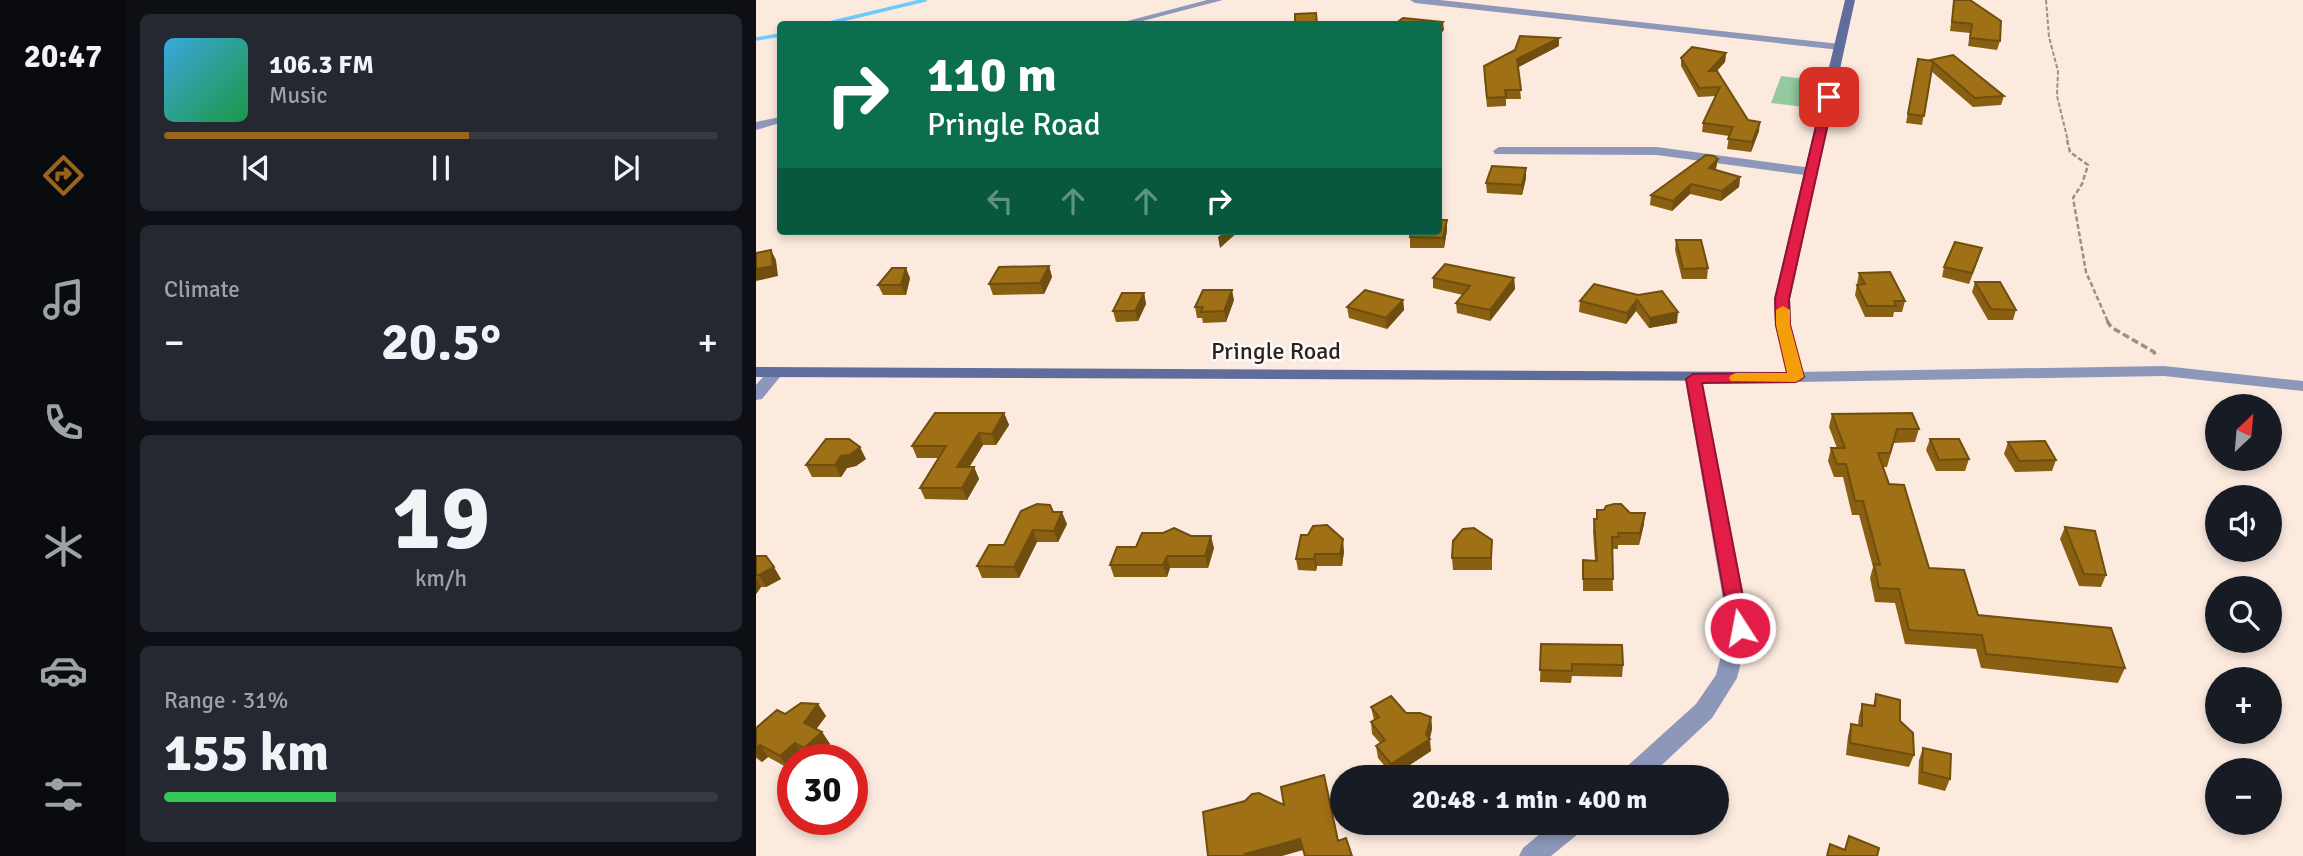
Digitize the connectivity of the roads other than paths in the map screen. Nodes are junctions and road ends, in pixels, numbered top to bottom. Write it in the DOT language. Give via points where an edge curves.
graph roads {
  1 [pos="1218,0"];
  2 [pos="1415,0"];
  3 [pos="1850,0"];
  4 [pos="1133,21"];
  5 [pos="1839,47"];
  6 [pos="777,121"];
  7 [pos="756,126"];
  8 [pos="1499,151"];
  9 [pos="1812,172"];
  10 [pos="756,372"];
  11 [pos="776,372"];
  12 [pos="1796,377"];
  13 [pos="1693,379"];
  14 [pos="2303,386"];
  15 [pos="756,395"];
  16 [pos="1648,765"];
  17 [pos="1558,835"];
  18 [pos="1532,856"];
  1 -- 4 [label="street"];
  2 -- 5 [label="street"];
  3 -- 5 [label="street"];
  5 -- 9 [label="street"];
  6 -- 7 [label="street"];
  8 -- 9 [label="street" via="1657,151"];
  9 -- 12 [label="street" via="1782,299 1783,325"];
  10 -- 11 [label="street, Pringle Road"];
  11 -- 13 [label="street, Pringle Road"];
  11 -- 15 [label="street"];
  12 -- 13 [label="street, Pringle Road"];
  12 -- 14 [label="street" via="2164,371"];
  13 -- 16 [label="street" via="1740,628 1726,678 1704,711"];
  17 -- 18 [label="street"];
}
